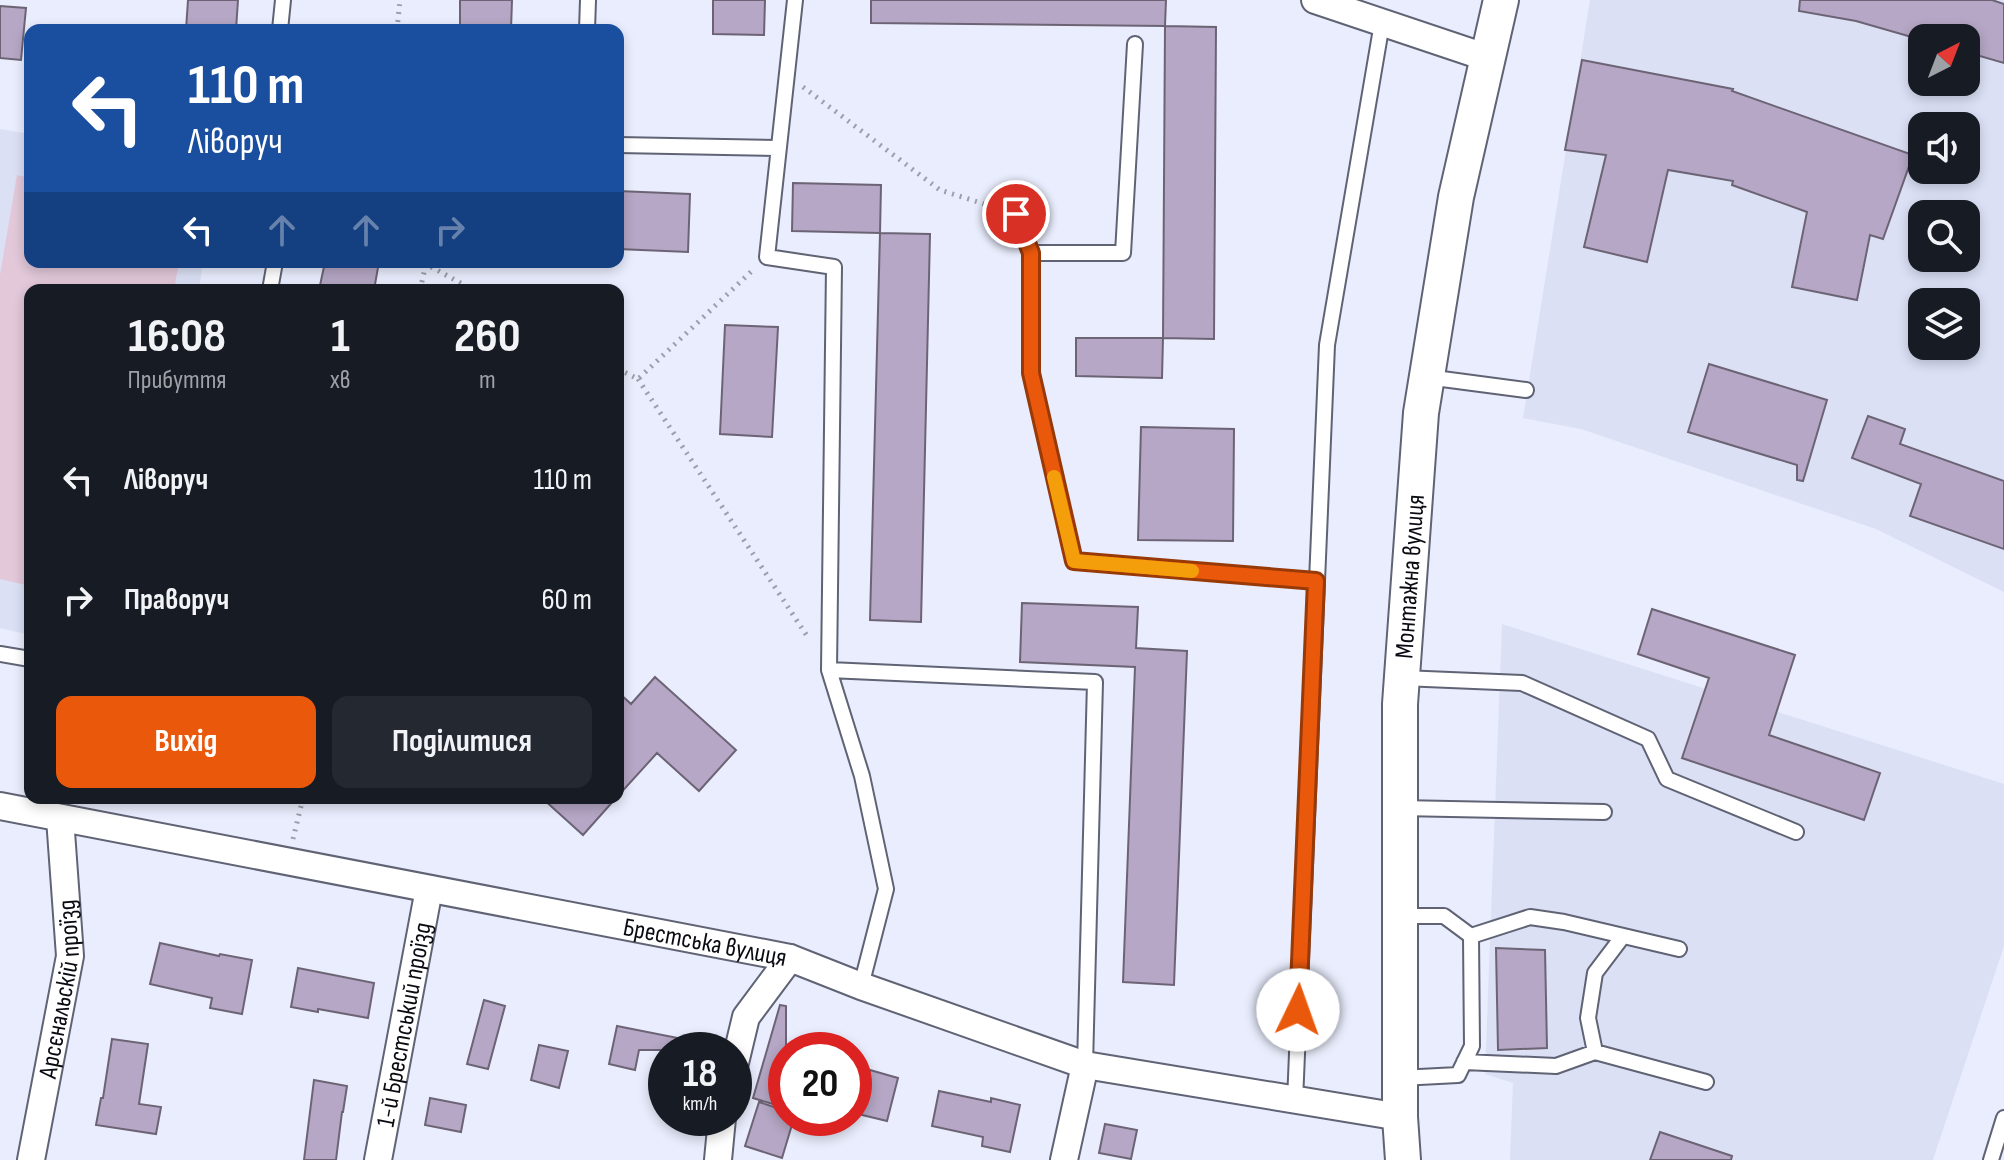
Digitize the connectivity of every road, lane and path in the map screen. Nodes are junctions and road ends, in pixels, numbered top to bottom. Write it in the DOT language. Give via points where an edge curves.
graph roads {
  1 [pos="283,0"];
  2 [pos="400,0"];
  3 [pos="588,0"];
  4 [pos="795,0"];
  5 [pos="1315,0"];
  6 [pos="1501,0"];
  7 [pos="1382,23"];
  8 [pos="281,24"];
  9 [pos="398,24"];
  10 [pos="587,24"];
  11 [pos="1135,44"];
  12 [pos="1488,58"];
  13 [pos="786,74"];
  14 [pos="624,145"];
  15 [pos="778,148"];
  16 [pos="1016,214"];
  17 [pos="1031,253"];
  18 [pos="767,257"];
  19 [pos="434,268"];
  20 [pos="462,284"];
  21 [pos="624,372"];
  22 [pos="1427,377"];
  23 [pos="638,379"];
  24 [pos="1526,390"];
  25 [pos="1316,581"];
  26 [pos="0,654"];
  27 [pos="24,658"];
  28 [pos="829,670"];
  29 [pos="1402,678"];
  30 [pos="302,804"];
  31 [pos="0,806"];
  32 [pos="1400,808"];
  33 [pos="1604,812"];
  34 [pos="60,818"];
  35 [pos="1796,832"];
  36 [pos="293,839"];
  37 [pos="429,889"];
  38 [pos="1399,916"];
  39 [pos="1471,936"];
  40 [pos="1623,936"];
  41 [pos="1679,949"];
  42 [pos="790,958"];
  43 [pos="861,986"];
  44 [pos="742,1032"];
  45 [pos="1595,1052"];
  46 [pos="1464,1062"];
  47 [pos="1085,1065"];
  48 [pos="1399,1078"];
  49 [pos="1706,1082"];
  50 [pos="1295,1101"];
  51 [pos="1400,1117"];
  52 [pos="2004,1118"];
  53 [pos="720,1136"];
  54 [pos="31,1160"];
  55 [pos="378,1160"];
  56 [pos="718,1160"];
  57 [pos="1064,1160"];
  58 [pos="1403,1160"];
  59 [pos="1991,1160"];
  1 -- 8 [label="lane"];
  2 -- 9 [label="path"];
  3 -- 10 [label="lane"];
  4 -- 13 [label="lane"];
  5 -- 7 [label="street"];
  6 -- 12 [label="street, Монтажна вулиця"];
  7 -- 12 [label="street"];
  7 -- 25 [label="lane" via="1327,345"];
  11 -- 17 [label="lane" via="1123,253"];
  12 -- 22 [label="street, Монтажна вулиця" via="1456,197"];
  13 -- 15 [label="lane"];
  13 -- 16 [label="path" via="940,190"];
  14 -- 15 [label="lane"];
  15 -- 18 [label="lane"];
  16 -- 17 [label="lane"];
  17 -- 25 [label="lane" via="1031,373 1074,561"];
  18 -- 23 [label="path"];
  18 -- 28 [label="lane" via="834,267"];
  19 -- 20 [label="path"];
  21 -- 23 [label="path"];
  22 -- 24 [label="lane"];
  22 -- 29 [label="street, Монтажна вулиця"];
  23 -- 28 [label="path"];
  25 -- 50 [label="lane"];
  26 -- 27 [label="lane"];
  28 -- 43 [label="lane" via="862,776 886,889"];
  28 -- 47 [label="lane" via="1095,682"];
  29 -- 32 [label="street, Монтажна вулиця"];
  29 -- 35 [label="lane" via="1522,683 1648,739 1667,779"];
  30 -- 36 [label="path"];
  31 -- 34 [label="street, Брестська вулиця"];
  32 -- 33 [label="lane"];
  32 -- 38 [label="street, Монтажна вулиця"];
  34 -- 37 [label="street, Брестська вулиця"];
  34 -- 54 [label="street, Арсєнальскій проїзд" via="70,956"];
  37 -- 42 [label="street, Брестська вулиця"];
  37 -- 55 [label="street, 1-й Брестський проїзд"];
  38 -- 39 [label="lane" via="1444,916"];
  38 -- 48 [label="street, Монтажна вулиця"];
  39 -- 40 [label="lane" via="1530,917"];
  39 -- 46 [label="lane" via="1472,1046"];
  40 -- 41 [label="lane"];
  40 -- 45 [label="lane" via="1595,973 1588,1018"];
  42 -- 43 [label="street, Брестська вулиця"];
  42 -- 44 [label="street" via="746,1017"];
  43 -- 47 [label="street, Брестська вулиця"];
  45 -- 46 [label="lane" via="1556,1066"];
  45 -- 49 [label="lane"];
  46 -- 48 [label="lane" via="1458,1075"];
  47 -- 50 [label="street, Брестська вулиця"];
  47 -- 57 [label="street"];
  48 -- 51 [label="street, Монтажна вулиця"];
  50 -- 51 [label="street, Брестська вулиця"];
  51 -- 58 [label="street, Монтажна вулиця"];
  52 -- 59 [label="lane"];
  53 -- 56 [label="street"];
}
